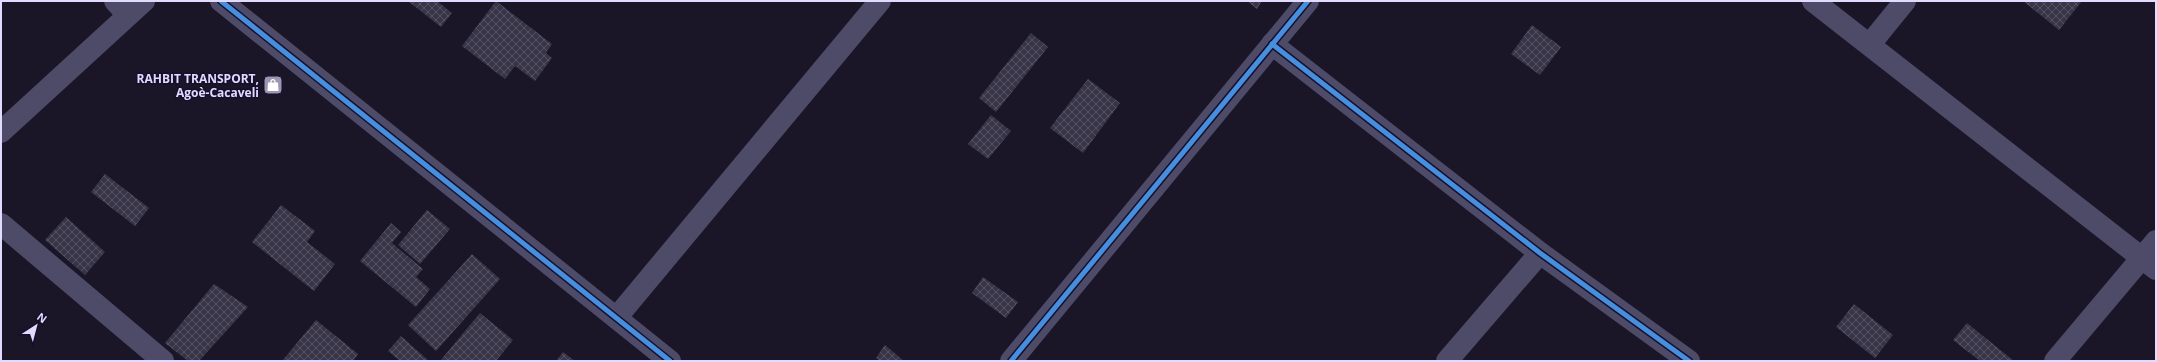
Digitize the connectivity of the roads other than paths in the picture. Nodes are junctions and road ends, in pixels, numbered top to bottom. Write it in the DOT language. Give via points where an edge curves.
graph roads {
  1 [pos="144,1"];
  2 [pos="221,1"];
  3 [pos="880,1"];
  4 [pos="1308,1"];
  5 [pos="1813,1"];
  6 [pos="1905,1"];
  7 [pos="122,8"];
  8 [pos="1272,44"];
  9 [pos="1870,44"];
  10 [pos="1,132"];
  11 [pos="1,224"];
  12 [pos="2156,241"];
  13 [pos="1540,252"];
  14 [pos="2149,263"];
  15 [pos="617,318"];
  16 [pos="163,361"];
  17 [pos="670,361"];
  18 [pos="1011,361"];
  19 [pos="1447,361"];
  20 [pos="1689,361"];
  21 [pos="2055,361"];
  1 -- 7 [label="street"];
  2 -- 15 [label="street"];
  3 -- 15 [label="street"];
  4 -- 8 [label="street"];
  5 -- 9 [label="street"];
  6 -- 9 [label="street"];
  7 -- 10 [label="street"];
  8 -- 13 [label="street"];
  8 -- 18 [label="street"];
  9 -- 14 [label="street"];
  11 -- 16 [label="street"];
  12 -- 14 [label="street"];
  13 -- 19 [label="street"];
  13 -- 20 [label="street"];
  14 -- 21 [label="street"];
  15 -- 17 [label="street"];
}
